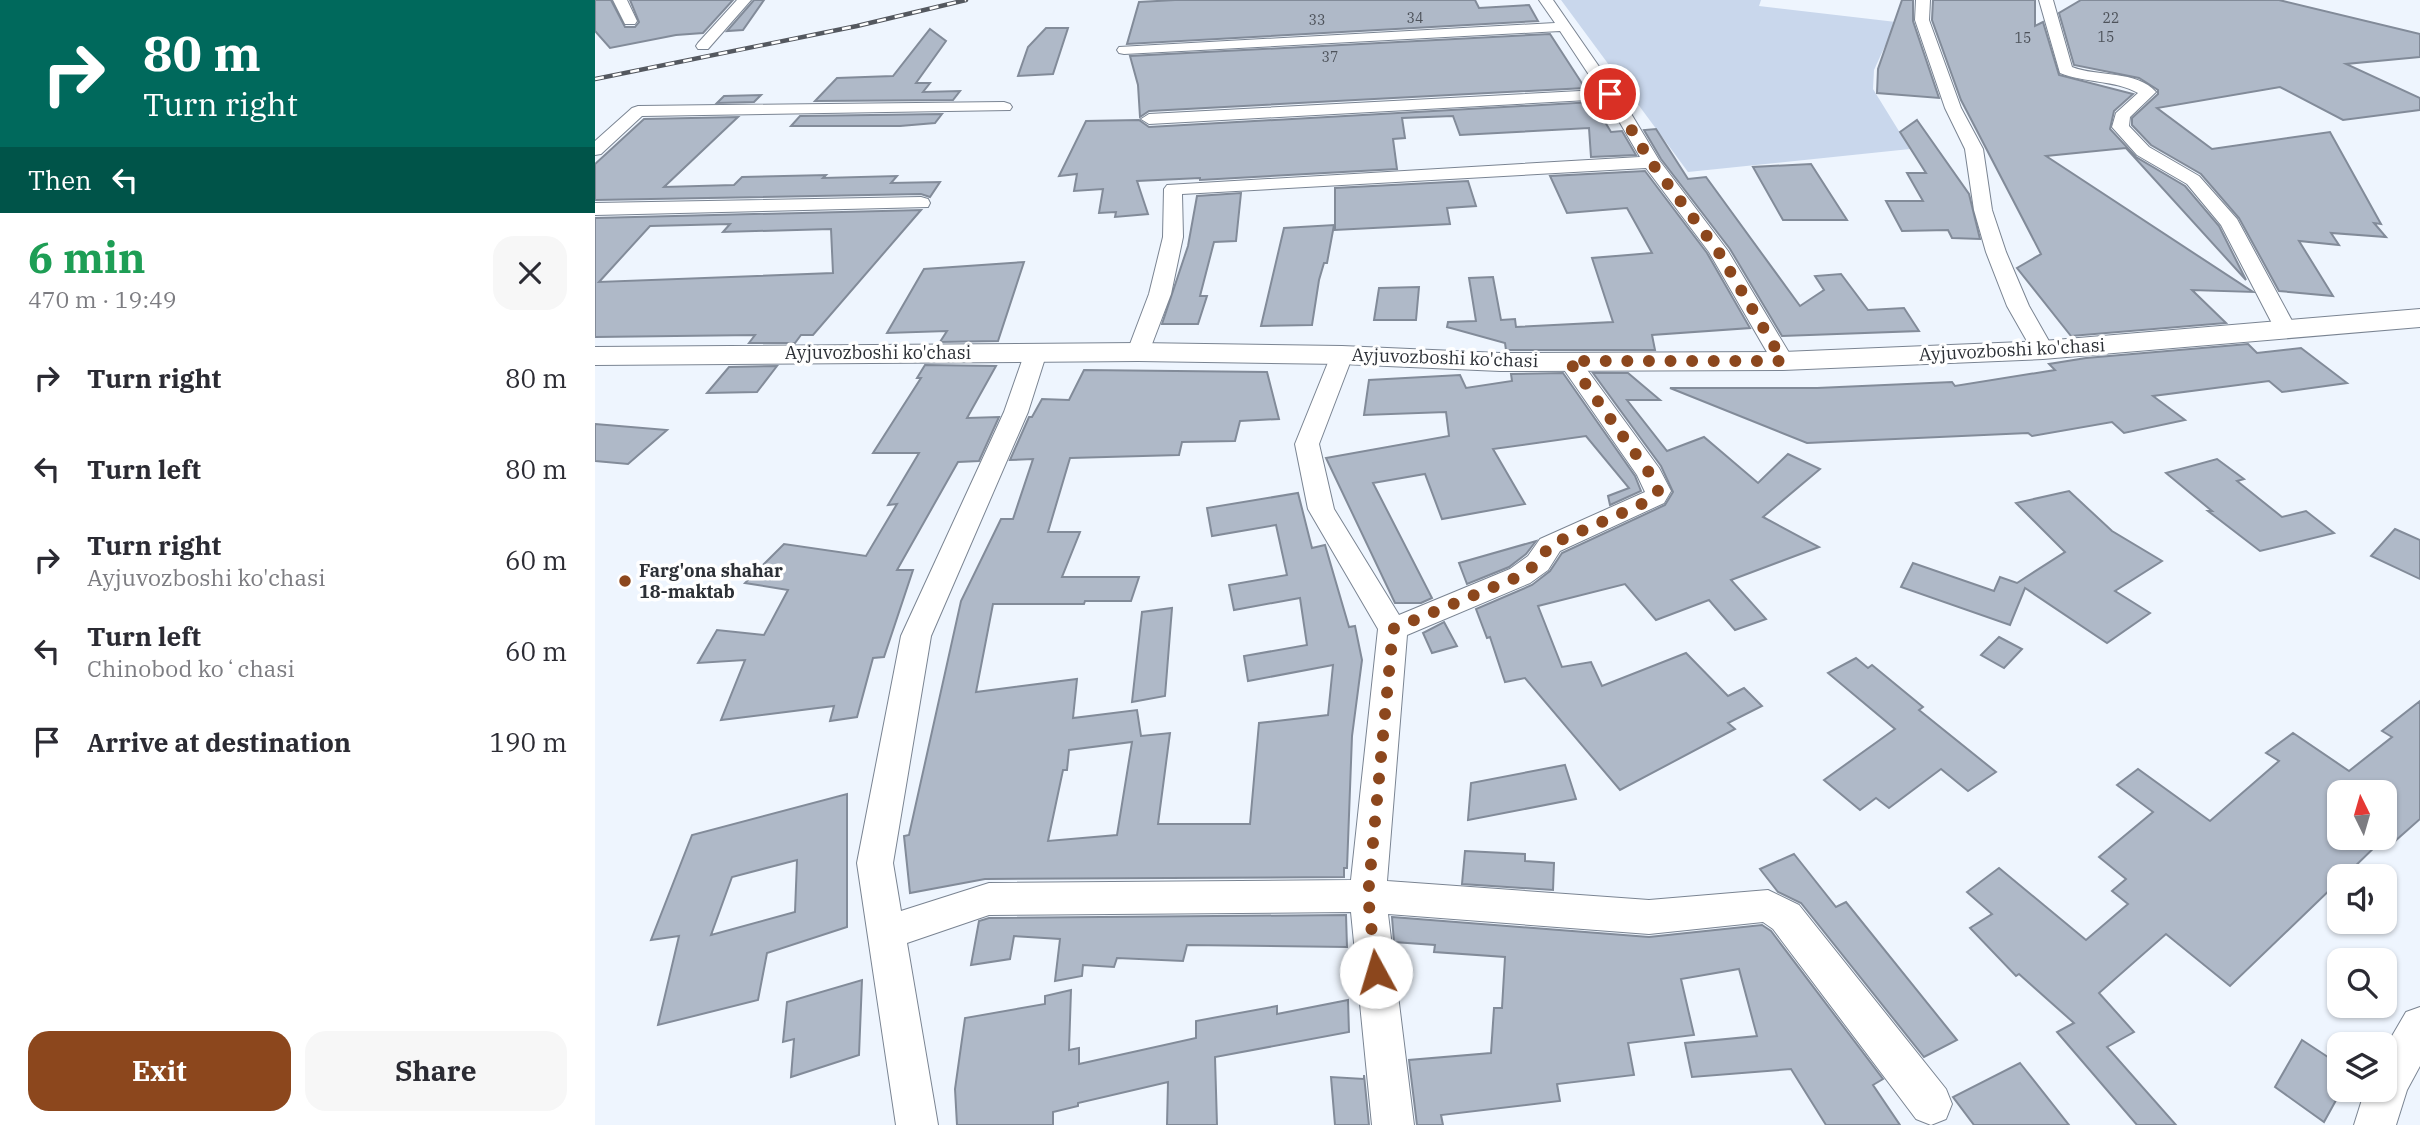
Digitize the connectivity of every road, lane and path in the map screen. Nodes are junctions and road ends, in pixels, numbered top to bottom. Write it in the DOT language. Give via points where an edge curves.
graph roads {
  1 [pos="620,0"];
  2 [pos="744,0"];
  3 [pos="1546,0"];
  4 [pos="1923,0"];
  5 [pos="2046,0"];
  6 [pos="630,21"];
  7 [pos="1565,27"];
  8 [pos="703,46"];
  9 [pos="1124,50"];
  10 [pos="1610,94"];
  11 [pos="1004,107"];
  12 [pos="1149,118"];
  13 [pos="595,150"];
  14 [pos="1651,162"];
  15 [pos="921,203"];
  16 [pos="595,209"];
  17 [pos="2420,318"];
  18 [pos="2286,330"];
  19 [pos="2043,350"];
  20 [pos="1036,352"];
  21 [pos="1138,352"];
  22 [pos="1342,355"];
  23 [pos="595,356"];
  24 [pos="1569,361"];
  25 [pos="1783,361"];
  26 [pos="1393,629"];
  27 [pos="1368,896"];
  28 [pos="886,933"];
  29 [pos="2420,1026"];
  30 [pos="1931,1104"];
  31 [pos="917,1125"];
  32 [pos="1393,1125"];
  33 [pos="2375,1125"];
  1 -- 6 [label="street"];
  2 -- 8 [label="street"];
  3 -- 7 [label="street"];
  4 -- 19 [label="street" via="1922,20 1953,108 1974,149 1983,210 1996,252 2018,306"];
  5 -- 18 [label="street" via="2065,71 2087,79 2131,84 2147,92 2122,116 2120,127 2143,151 2193,180 2230,223"];
  7 -- 9 [label="street"];
  7 -- 10 [label="street"];
  10 -- 12 [label="street"];
  10 -- 14 [label="street"];
  11 -- 13 [label="street" via="638,111"];
  14 -- 21 [label="street" via="1173,189 1173,237 1160,294"];
  14 -- 25 [label="street" via="1718,251"];
  15 -- 16 [label="street"];
  17 -- 18 [label="main road, Ayjuvozboshi ko'chasi"];
  18 -- 19 [label="main road, Ayjuvozboshi ko'chasi"];
  19 -- 25 [label="main road, Ayjuvozboshi ko'chasi"];
  20 -- 21 [label="main road, Ayjuvozboshi ko'chasi"];
  20 -- 23 [label="main road, Ayjuvozboshi ko'chasi"];
  20 -- 28 [label="street" via="1016,412 916,636 875,863"];
  21 -- 22 [label="main road, Ayjuvozboshi ko'chasi"];
  22 -- 24 [label="main road, Ayjuvozboshi ko'chasi"];
  22 -- 26 [label="street" via="1307,444 1321,509"];
  24 -- 25 [label="main road, Ayjuvozboshi ko'chasi"];
  24 -- 26 [label="street" via="1650,474 1658,491 1655,496 1550,545 1538,563 1520,576"];
  26 -- 27 [label="street"];
  27 -- 28 [label="street" via="989,899"];
  27 -- 30 [label="street" via="1649,917 1767,906 1786,917"];
  27 -- 32 [label="street"];
  28 -- 31 [label="street"];
  29 -- 33 [label="street" via="2388,1083"];
}
